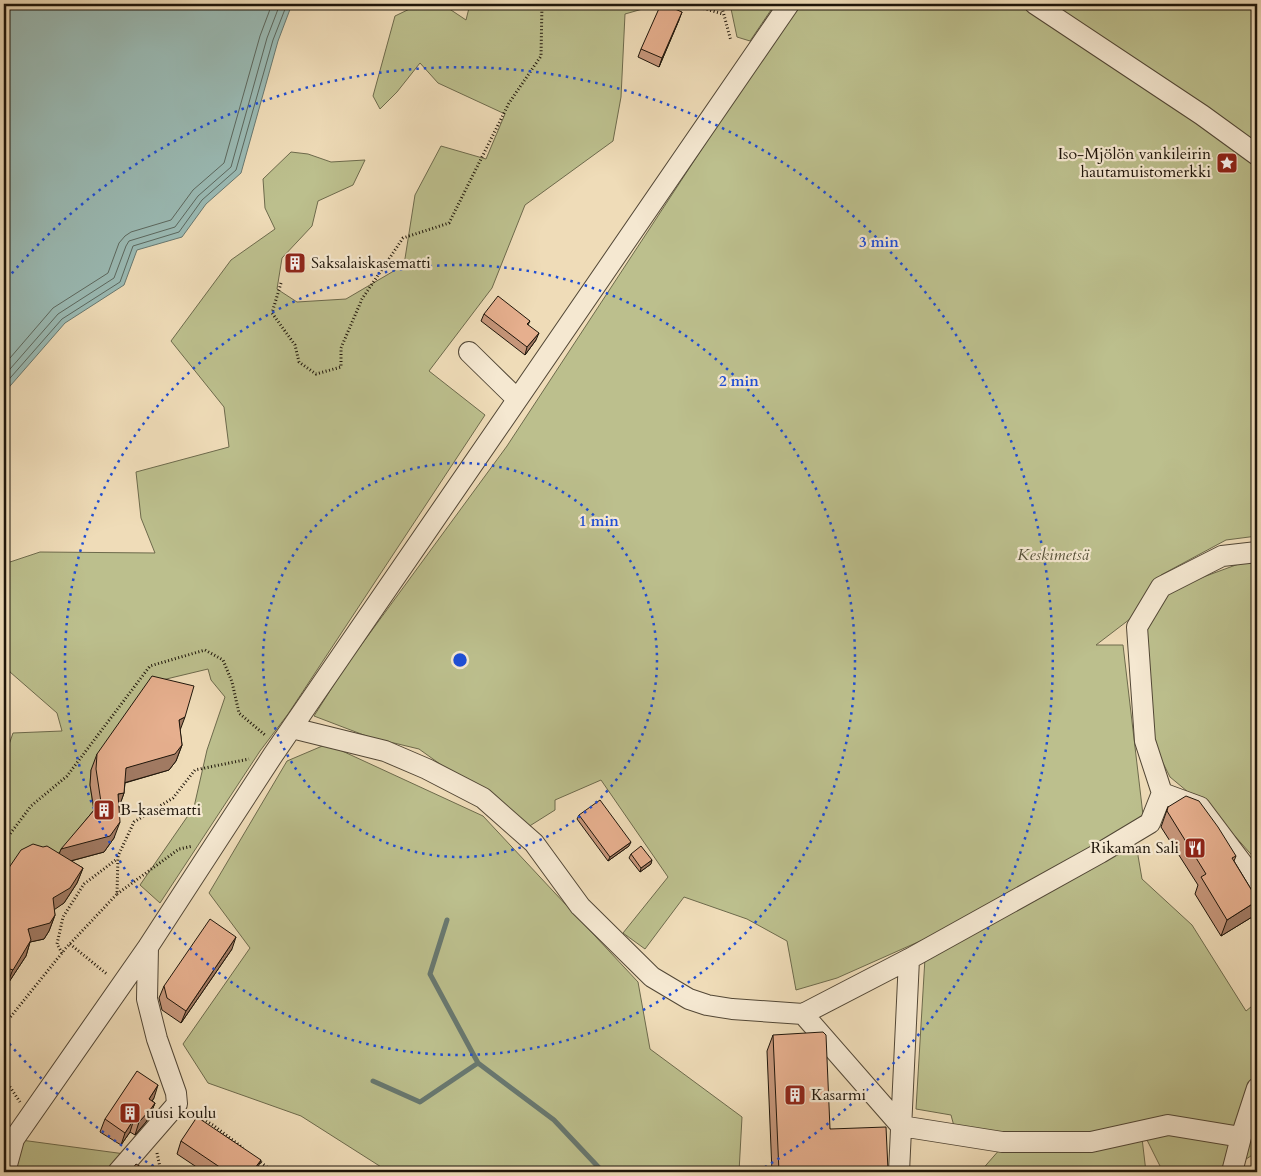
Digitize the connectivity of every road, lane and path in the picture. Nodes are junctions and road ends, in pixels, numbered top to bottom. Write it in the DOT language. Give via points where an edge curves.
graph roads {
  1 [pos="542,4"];
  2 [pos="694,4"];
  3 [pos="721,4"];
  4 [pos="789,4"];
  5 [pos="1035,4"];
  6 [pos="724,14"];
  7 [pos="731,41"];
  8 [pos="1257,155"];
  9 [pos="281,283"];
  10 [pos="468,352"];
  11 [pos="518,399"];
  12 [pos="1257,552"];
  13 [pos="292,728"];
  14 [pos="276,751"];
  15 [pos="1162,793"];
  16 [pos="218,840"];
  17 [pos="4,842"];
  18 [pos="118,859"];
  19 [pos="1257,883"];
  20 [pos="117,894"];
  21 [pos="70,944"];
  22 [pos="148,947"];
  23 [pos="62,954"];
  24 [pos="909,959"];
  25 [pos="121,985"];
  26 [pos="803,1014"];
  27 [pos="4,1025"];
  28 [pos="4,1078"];
  29 [pos="1257,1088"];
  30 [pos="177,1104"];
  31 [pos="30,1117"];
  32 [pos="1257,1123"];
  33 [pos="901,1126"];
  34 [pos="1241,1137"];
  35 [pos="243,1149"];
  36 [pos="250,1154"];
  37 [pos="5,1172"];
  38 [pos="118,1172"];
  39 [pos="273,1172"];
  40 [pos="899,1172"];
  41 [pos="1232,1172"];
  1 -- 9 [label="path" via="541,56 509,104 449,223 403,238 362,300 341,348 341,367 316,374 299,362 295,345 272,313"];
  2 -- 6 [label="path"];
  3 -- 6 [label="path"];
  4 -- 11 [label="lane"];
  5 -- 8 [label="lane"];
  6 -- 7 [label="path"];
  10 -- 11 [label="lane"];
  11 -- 13 [label="lane"];
  12 -- 15 [label="lane" via="1222,556 1161,587 1137,627 1145,740"];
  13 -- 14 [label="lane"];
  13 -- 26 [label="lane" via="385,751 483,798 534,843 580,906 652,977 688,999 732,1009"];
  14 -- 16 [label="lane"];
  14 -- 17 [label="path" via="239,713 223,660 205,650 150,666 67,776 31,806"];
  14 -- 18 [label="path" via="195,770 172,798 134,822"];
  15 -- 19 [label="lane" via="1200,806"];
  15 -- 24 [label="lane" via="1150,823"];
  16 -- 20 [label="path" via="179,850"];
  16 -- 22 [label="lane"];
  18 -- 20 [label="path"];
  18 -- 23 [label="path" via="84,884 63,917 58,944"];
  20 -- 21 [label="path"];
  21 -- 23 [label="path"];
  21 -- 25 [label="path"];
  22 -- 25 [label="lane"];
  22 -- 30 [label="lane" via="147,999"];
  23 -- 27 [label="path"];
  24 -- 26 [label="lane"];
  24 -- 33 [label="lane"];
  25 -- 31 [label="lane"];
  26 -- 33 [label="lane"];
  28 -- 31 [label="path"];
  29 -- 34 [label="lane"];
  30 -- 35 [label="path" via="213,1125"];
  30 -- 38 [label="lane"];
  31 -- 37 [label="lane" via="14,1139"];
  32 -- 34 [label="lane"];
  33 -- 34 [label="lane" via="1002,1142 1091,1142 1168,1125"];
  33 -- 40 [label="lane"];
  34 -- 41 [label="lane"];
  36 -- 39 [label="path"];
}
